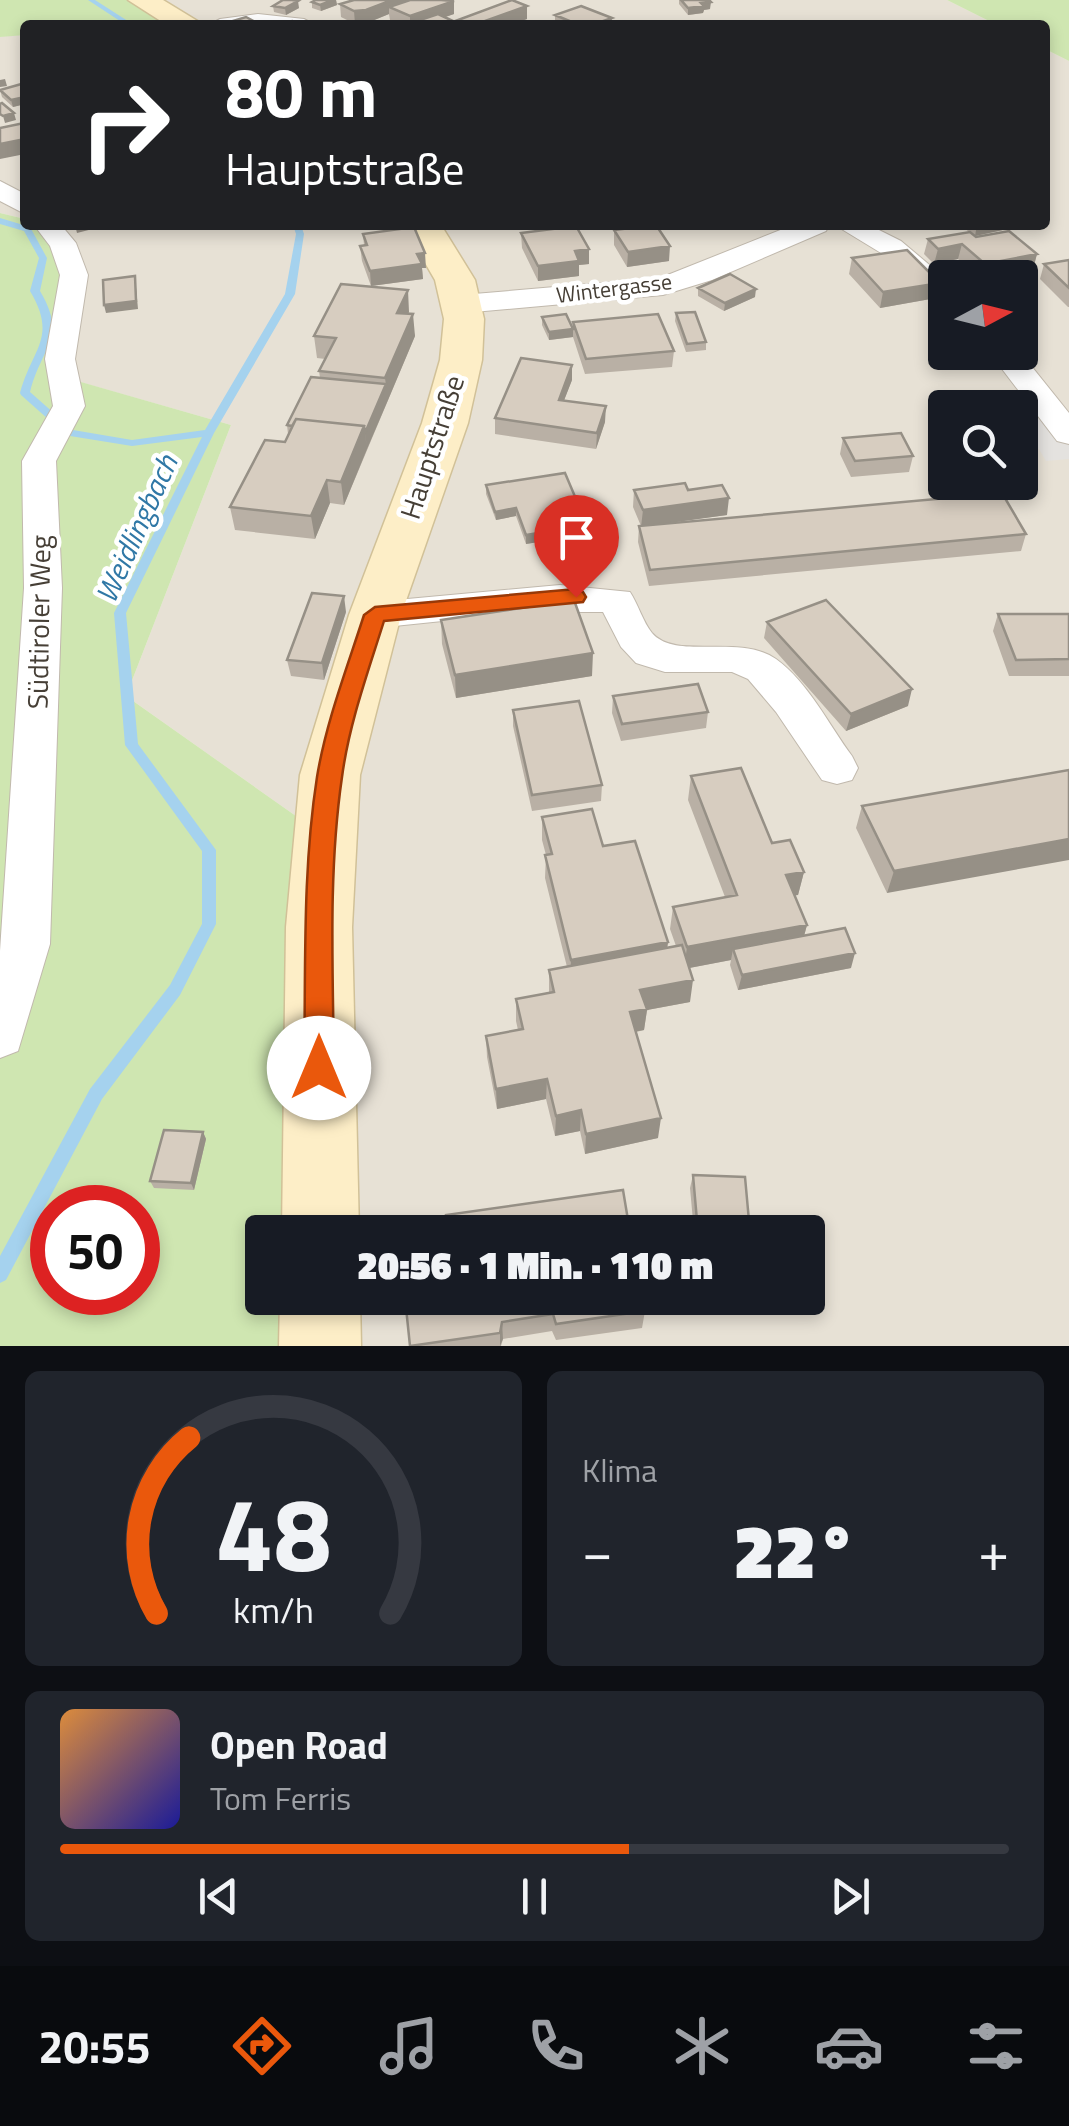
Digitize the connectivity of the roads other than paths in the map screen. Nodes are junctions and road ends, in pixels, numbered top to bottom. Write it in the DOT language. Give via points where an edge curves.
graph roads {
  1 [pos="142,0"];
  2 [pos="179,20"];
  3 [pos="52,230"];
  4 [pos="425,230"];
  5 [pos="804,230"];
  6 [pos="858,230"];
  7 [pos="928,278"];
  8 [pos="462,304"];
  9 [pos="1018,370"];
  10 [pos="1069,434"];
  11 [pos="375,615"];
  12 [pos="837,768"];
  13 [pos="0,1035"];
  14 [pos="320,1215"];
  15 [pos="320,1315"];
  16 [pos="320,1346"];
  1 -- 2 [label="main road"];
  3 -- 13 [label="street, Südtiroler Weg" via="76,273 60,360 69,406 40,461 43,588 26,944"];
  4 -- 8 [label="main road, Hauptstraße" via="448,263"];
  5 -- 8 [label="street, Wintergasse" via="663,286"];
  6 -- 7 [label="street"];
  8 -- 11 [label="main road, Hauptstraße" via="461,360 445,423"];
  9 -- 10 [label="street"];
  11 -- 12 [label="street" via="576,597 617,601 639,644 656,655 724,656 762,669"];
  11 -- 14 [label="main road, Hauptstraße" via="330,774 320,865"];
  15 -- 16 [label="main road"];
}
